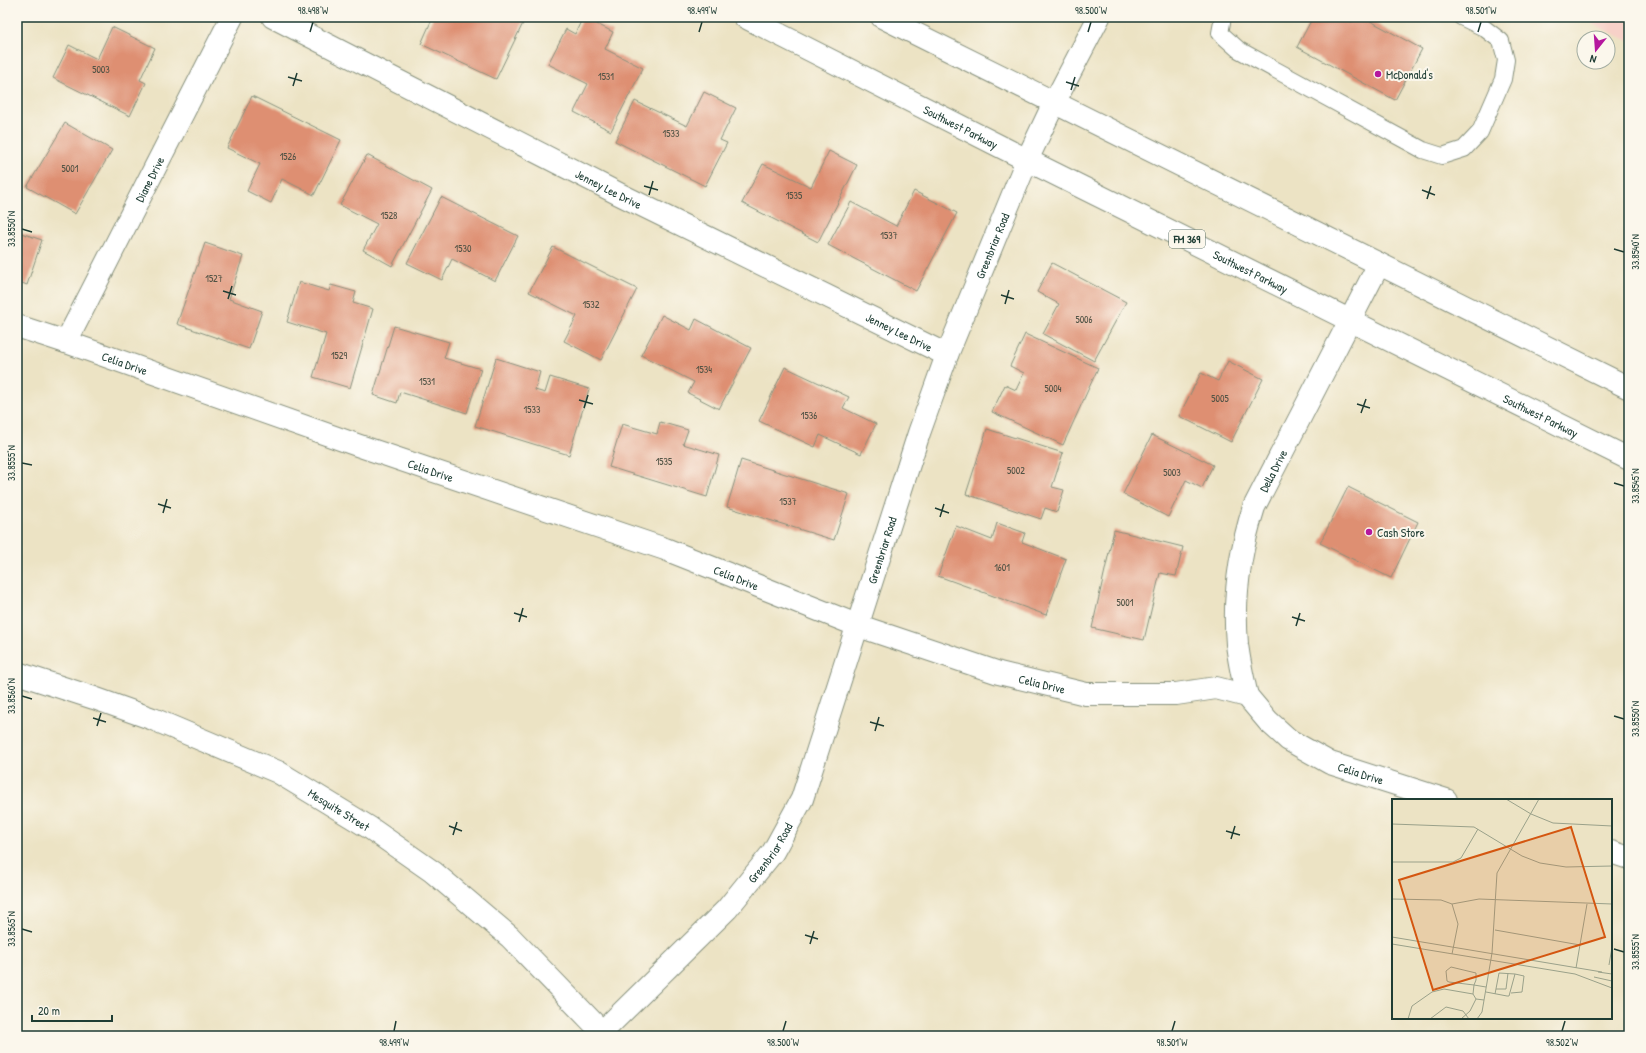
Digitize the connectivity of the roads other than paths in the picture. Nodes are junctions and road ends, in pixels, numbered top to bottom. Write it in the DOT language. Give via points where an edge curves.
graph roads {
  1 [pos="232,17"];
  2 [pos="273,17"];
  3 [pos="745,17"];
  4 [pos="882,17"];
  5 [pos="1099,17"];
  6 [pos="1223,17"];
  7 [pos="1461,17"];
  8 [pos="1054,103"];
  9 [pos="1028,160"];
  10 [pos="1379,264"];
  11 [pos="1350,320"];
  12 [pos="17,326"];
  13 [pos="66,342"];
  14 [pos="947,355"];
  15 [pos="1629,388"];
  16 [pos="1629,459"];
  17 [pos="858,626"];
  18 [pos="17,673"];
  19 [pos="1246,696"];
  20 [pos="1443,799"];
  21 [pos="1612,852"];
  22 [pos="1629,858"];
  23 [pos="602,1035"];
  1 -- 13 [label="street, Diane Drive"];
  2 -- 14 [label="street, Jenney Lee Drive" via="619,194"];
  3 -- 9 [label="street, Southwest Parkway / FM 369"];
  4 -- 8 [label="street"];
  5 -- 8 [label="street, Greenbriar Road"];
  6 -- 7 [label="lane" via="1220,33 1239,50 1423,150 1442,156 1464,149 1480,132 1503,79 1506,60 1501,41 1484,28"];
  8 -- 9 [label="street, Greenbriar Road"];
  8 -- 10 [label="street"];
  9 -- 11 [label="street, Southwest Parkway / FM 369"];
  9 -- 14 [label="street, Greenbriar Road"];
  10 -- 11 [label="street, Della Drive"];
  10 -- 15 [label="street"];
  11 -- 16 [label="street, Southwest Parkway / FM 369"];
  11 -- 19 [label="street, Della Drive" via="1254,507 1245,534 1236,608 1237,645"];
  12 -- 13 [label="street, Celia Drive"];
  13 -- 17 [label="street, Celia Drive" via="357,445 665,549"];
  14 -- 17 [label="street, Greenbriar Road" via="919,433"];
  17 -- 19 [label="street, Celia Drive" via="999,673 1086,694 1176,694 1216,688"];
  17 -- 23 [label="street, Greenbriar Road" via="802,799 773,852 727,909"];
  18 -- 23 [label="street, Mesquite Street" via="153,719 278,772 363,824 433,872 510,936"];
  19 -- 20 [label="street, Celia Drive" via="1289,740 1330,763"];
  21 -- 22 [label="street"];
}
